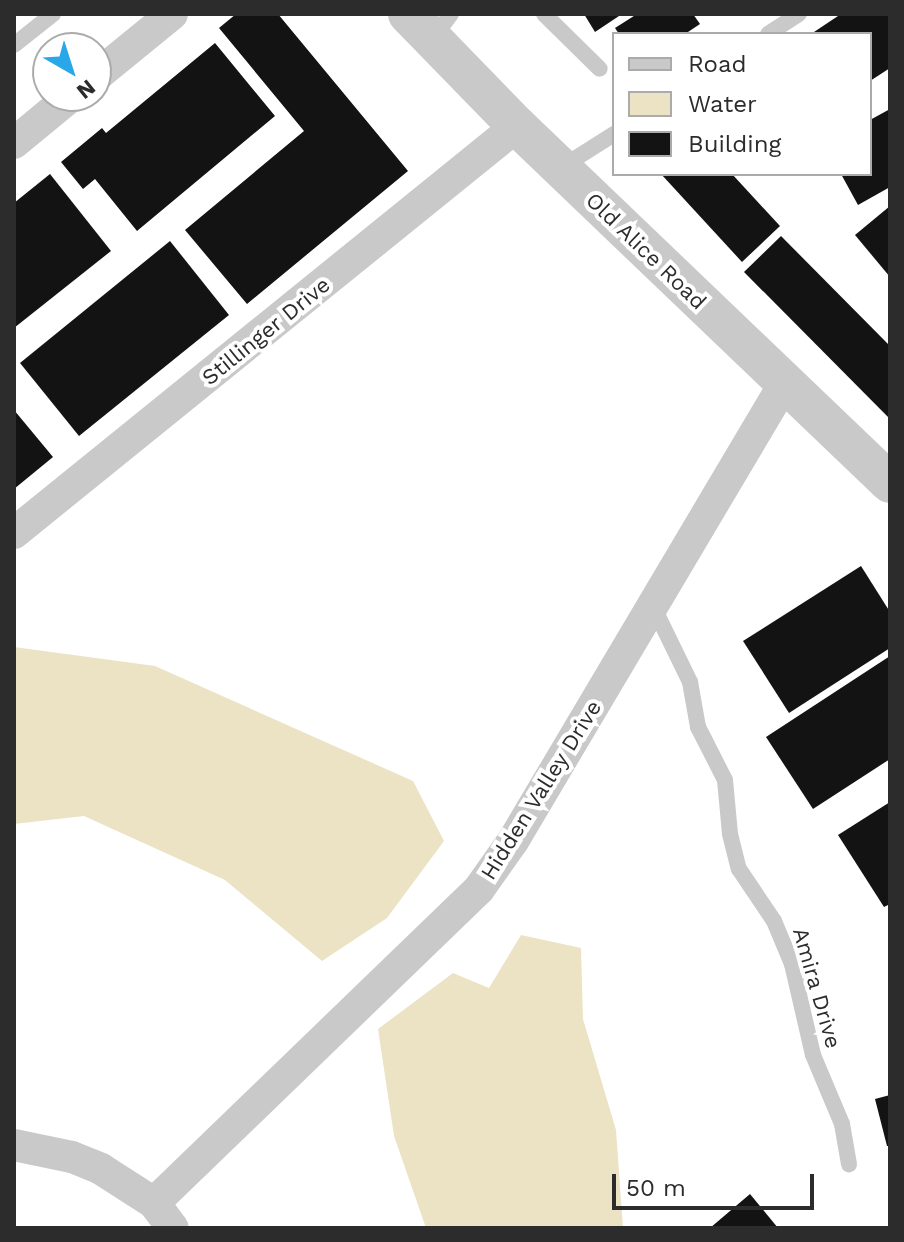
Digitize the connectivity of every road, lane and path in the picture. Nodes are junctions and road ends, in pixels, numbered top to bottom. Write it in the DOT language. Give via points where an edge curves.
graph roads {
  1 [pos="53,14"];
  2 [pos="172,14"];
  3 [pos="544,14"];
  4 [pos="799,14"];
  5 [pos="431,22"];
  6 [pos="771,32"];
  7 [pos="14,45"];
  8 [pos="112,63"];
  9 [pos="600,69"];
  10 [pos="52,112"];
  11 [pos="517,126"];
  12 [pos="612,135"];
  13 [pos="14,143"];
  14 [pos="561,168"];
  15 [pos="784,384"];
  16 [pos="890,483"];
  17 [pos="14,533"];
  18 [pos="653,606"];
  19 [pos="14,1145"];
  20 [pos="849,1164"];
  21 [pos="163,1215"];
  1 -- 7 [label="lane"];
  2 -- 8 [label="street"];
  3 -- 9 [label="lane"];
  4 -- 6 [label="lane"];
  5 -- 11 [label="street, Old Alice Road"];
  10 -- 13 [label="street"];
  11 -- 14 [label="street, Old Alice Road"];
  11 -- 17 [label="street, Stillinger Drive"];
  12 -- 14 [label="lane"];
  14 -- 15 [label="street, Old Alice Road"];
  15 -- 16 [label="street, Old Alice Road"];
  15 -- 18 [label="street, Hidden Valley Drive"];
  18 -- 20 [label="lane, Amira Drive" via="690,682 698,727 725,780 739,869 774,921 792,964 813,1055 842,1124"];
  18 -- 21 [label="street, Hidden Valley Drive" via="479,889"];
  19 -- 21 [label="street" via="101,1169"];
}
